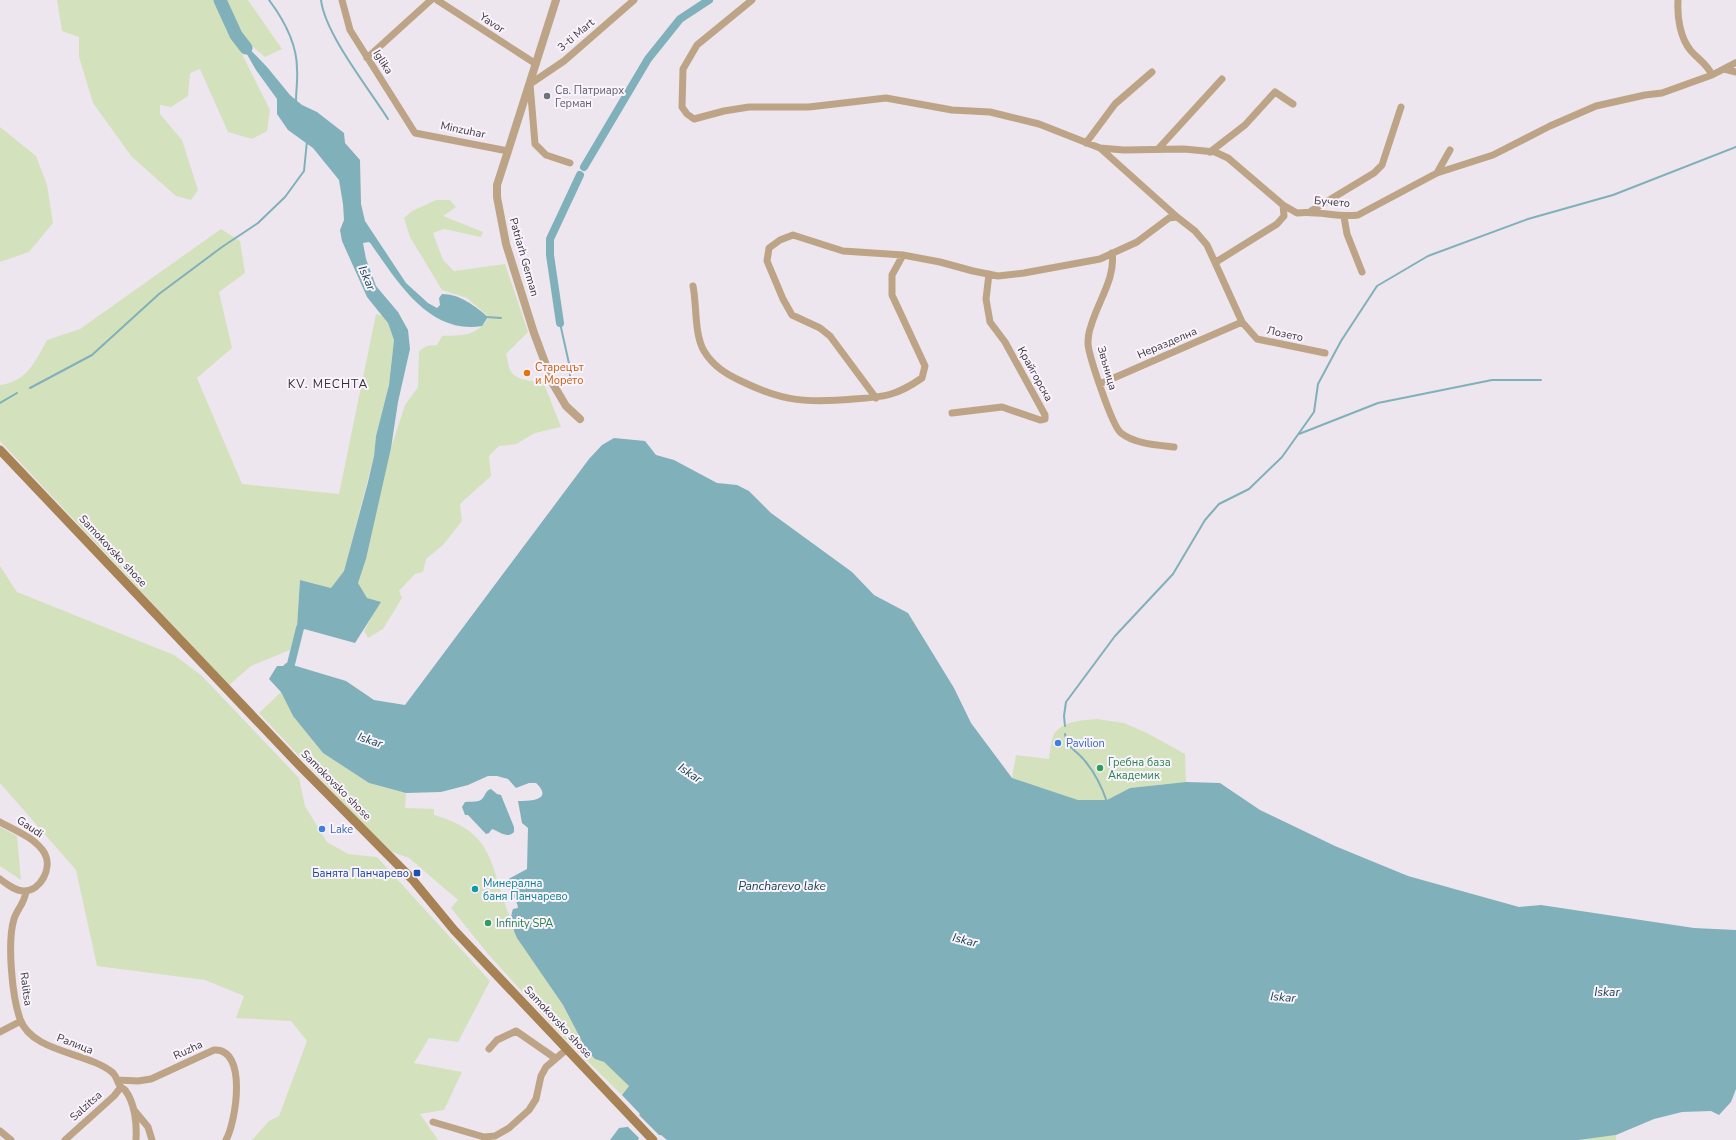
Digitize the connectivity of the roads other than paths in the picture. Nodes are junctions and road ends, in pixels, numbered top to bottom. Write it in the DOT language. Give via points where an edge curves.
graph roads {
  1 [pos="431,0"];
  2 [pos="437,0"];
  3 [pos="556,0"];
  4 [pos="634,0"];
  5 [pos="752,0"];
  6 [pos="1678,0"];
  7 [pos="342,1"];
  8 [pos="367,58"];
  9 [pos="1735,63"];
  10 [pos="536,64"];
  11 [pos="1724,69"];
  12 [pos="1152,72"];
  13 [pos="1736,72"];
  14 [pos="1712,75"];
  15 [pos="1222,79"];
  16 [pos="530,84"];
  17 [pos="1293,104"];
  18 [pos="1401,107"];
  19 [pos="414,132"];
  20 [pos="1086,143"];
  21 [pos="1100,148"];
  22 [pos="1158,149"];
  23 [pos="1450,150"];
  24 [pos="508,151"];
  25 [pos="1210,152"];
  26 [pos="570,163"];
  27 [pos="1437,173"];
  28 [pos="1283,205"];
  29 [pos="1311,211"];
  30 [pos="1177,217"];
  31 [pos="1344,217"];
  32 [pos="1112,254"];
  33 [pos="903,255"];
  34 [pos="1216,262"];
  35 [pos="1362,272"];
  36 [pos="989,274"];
  37 [pos="693,286"];
  38 [pos="1242,322"];
  39 [pos="1325,353"];
  40 [pos="1100,384"];
  41 [pos="876,398"];
  42 [pos="952,413"];
  43 [pos="580,420"];
  44 [pos="1174,448"];
  45 [pos="0,450"];
  46 [pos="0,822"];
  47 [pos="0,879"];
  48 [pos="26,892"];
  49 [pos="21,1020"];
  50 [pos="0,1032"];
  51 [pos="489,1049"];
  52 [pos="567,1049"];
  53 [pos="555,1058"];
  54 [pos="119,1083"];
  55 [pos="134,1110"];
  56 [pos="433,1122"];
  57 [pos="0,1131"];
  58 [pos="11,1140"];
  59 [pos="65,1140"];
  60 [pos="136,1140"];
  61 [pos="152,1140"];
  62 [pos="226,1140"];
  63 [pos="652,1140"];
  1 -- 8 [label="street"];
  2 -- 10 [label="street, Yavor"];
  3 -- 10 [label="street, Patriarh German"];
  4 -- 16 [label="street, 3-ti Mart" via="564,61"];
  5 -- 20 [label="street" via="697,44 684,68 682,107 694,119 748,107 809,108 886,98 929,107 1016,117"];
  6 -- 14 [label="street" via="1680,28 1690,51 1707,65"];
  7 -- 8 [label="street, Iglika" via="350,30"];
  8 -- 19 [label="street, Iglika"];
  9 -- 11 [label="street, Бучето"];
  10 -- 16 [label="street, Patriarh German"];
  11 -- 13 [label="street"];
  11 -- 14 [label="street, Бучето"];
  12 -- 20 [label="street" via="1114,104"];
  14 -- 27 [label="street, Бучето" via="1662,93 1596,106 1493,155"];
  15 -- 22 [label="street"];
  16 -- 24 [label="street, Patriarh German"];
  16 -- 26 [label="street" via="536,144 546,155"];
  17 -- 25 [label="street" via="1275,92 1245,125"];
  18 -- 29 [label="street" via="1382,165 1374,173"];
  19 -- 24 [label="street, Minzuhar"];
  20 -- 21 [label="street"];
  21 -- 22 [label="street, Бучето"];
  21 -- 30 [label="street, Лозето"];
  22 -- 25 [label="street, Бучето"];
  23 -- 27 [label="street"];
  24 -- 43 [label="street, Patriarh German" via="497,197 506,244 553,384 566,406"];
  25 -- 28 [label="street, Бучето" via="1228,158"];
  27 -- 31 [label="street, Бучето" via="1358,215"];
  28 -- 29 [label="street, Бучето" via="1297,214"];
  28 -- 34 [label="street" via="1284,216 1277,224"];
  29 -- 31 [label="street, Бучето"];
  30 -- 32 [label="street" via="1169,218 1137,242"];
  30 -- 34 [label="street, Лозето" via="1195,231 1207,245"];
  31 -- 35 [label="street" via="1347,234"];
  32 -- 36 [label="street" via="1100,259 1031,272 998,276"];
  32 -- 40 [label="street, Звъница" via="1114,262 1090,326 1088,346"];
  33 -- 36 [label="street"];
  33 -- 41 [label="street" via="892,275 892,295 925,366 922,378 904,390"];
  33 -- 41 [label="street" via="843,251 792,235 769,248 767,262 792,315 820,328 830,336"];
  34 -- 38 [label="street, Лозето"];
  36 -- 42 [label="street, Крайгорска" via="986,298 990,322 1005,342 1045,419 1040,420 1002,407"];
  37 -- 41 [label="street" via="703,350 713,365 730,376 771,395 797,401 831,402"];
  38 -- 39 [label="street, Лозето" via="1257,339"];
  38 -- 40 [label="street, Неразделна"];
  40 -- 44 [label="street, Звъница" via="1107,410 1120,433 1145,443"];
  45 -- 52 [label="main road, Samokovsko shose" via="300,766 412,879 454,930"];
  46 -- 48 [label="street, Gaudi" via="21,833 45,854 48,864 42,881"];
  47 -- 48 [label="street" via="19,891"];
  48 -- 49 [label="street, Ralitsa" via="25,899 14,918 12,929 12,975"];
  49 -- 50 [label="street"];
  49 -- 54 [label="street, Ралица" via="38,1040 108,1070"];
  51 -- 53 [label="street" via="497,1040 516,1031"];
  52 -- 53 [label="street"];
  52 -- 63 [label="main road, Samokovsko shose"];
  53 -- 56 [label="street" via="541,1076 536,1099 529,1110 509,1128 495,1136 484,1137"];
  54 -- 55 [label="street"];
  54 -- 59 [label="street, Salzitsa" via="114,1096"];
  54 -- 62 [label="street, Ruzha" via="151,1079 214,1050 226,1053 233,1066 237,1094 236,1110"];
  55 -- 60 [label="street"];
  55 -- 61 [label="street" via="148,1127"];
  57 -- 58 [label="street"];
}
